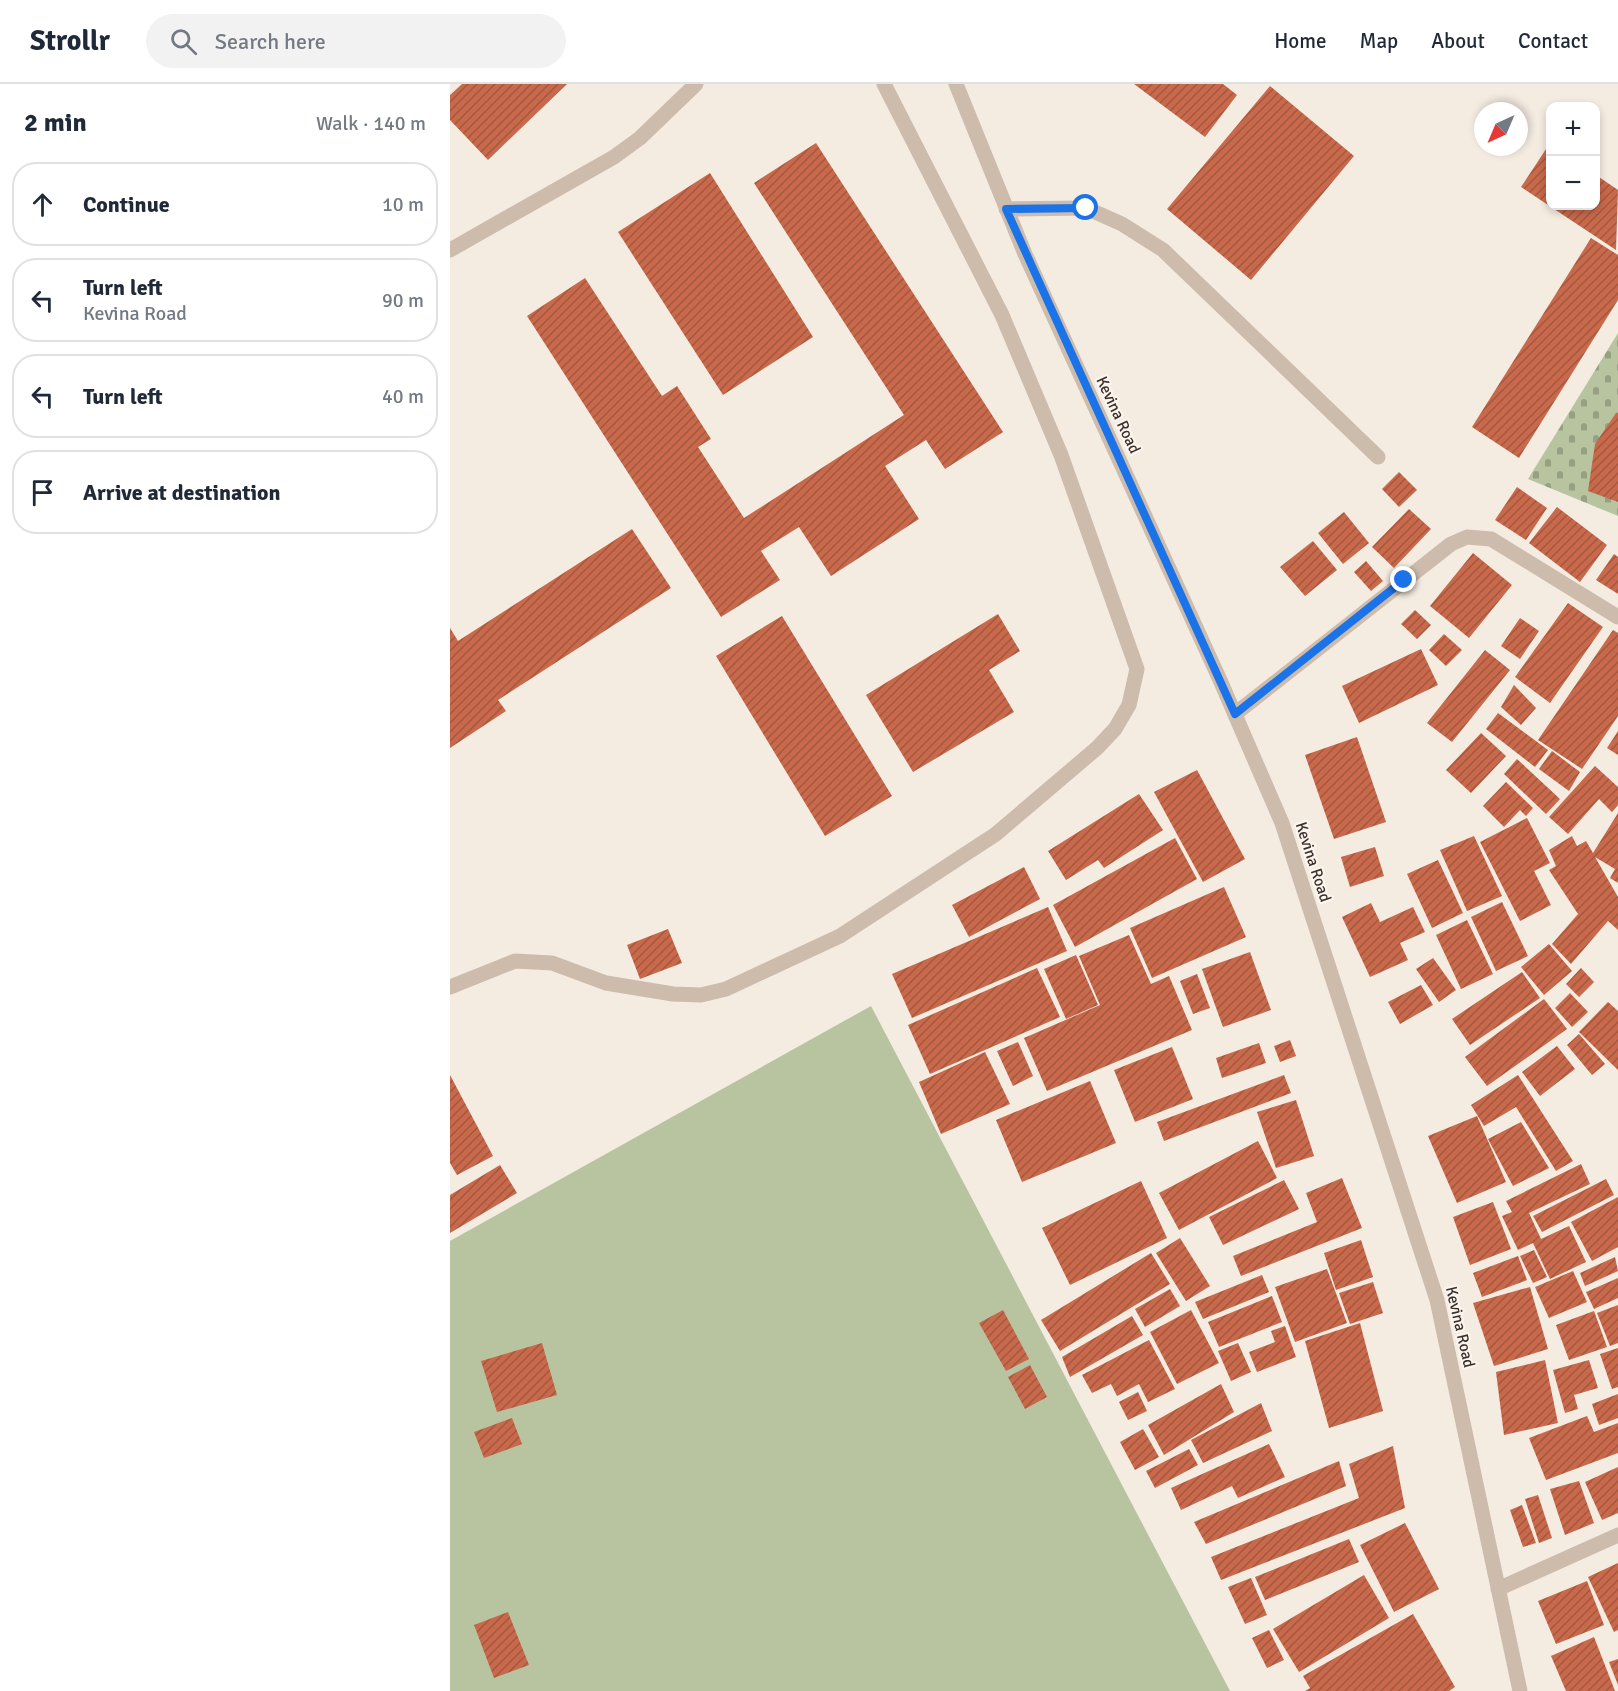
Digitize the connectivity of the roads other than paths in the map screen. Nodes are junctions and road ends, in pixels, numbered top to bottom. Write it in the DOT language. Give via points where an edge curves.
graph roads {
  1 [pos="696,84"];
  2 [pos="884,84"];
  3 [pos="956,84"];
  4 [pos="1006,209"];
  5 [pos="450,250"];
  6 [pos="1378,457"];
  7 [pos="1618,617"];
  8 [pos="1235,714"];
  9 [pos="450,987"];
  10 [pos="1618,1535"];
  11 [pos="1498,1589"];
  12 [pos="1520,1691"];
  1 -- 5 [label="street" via="614,158"];
  2 -- 9 [label="street" via="1002,315 1061,455 1137,669 1129,705 1115,729 1097,748 996,834 840,936 726,989 700,995 673,994 606,983 552,963 515,962"];
  3 -- 4 [label="street, Kevina Road"];
  4 -- 6 [label="street" via="1086,208 1122,224 1163,250"];
  4 -- 8 [label="street, Kevina Road"];
  7 -- 8 [label="street" via="1491,539 1467,537 1451,544"];
  8 -- 11 [label="street, Kevina Road" via="1282,823 1437,1300"];
  10 -- 11 [label="street"];
  11 -- 12 [label="street, Kevina Road"];
}
